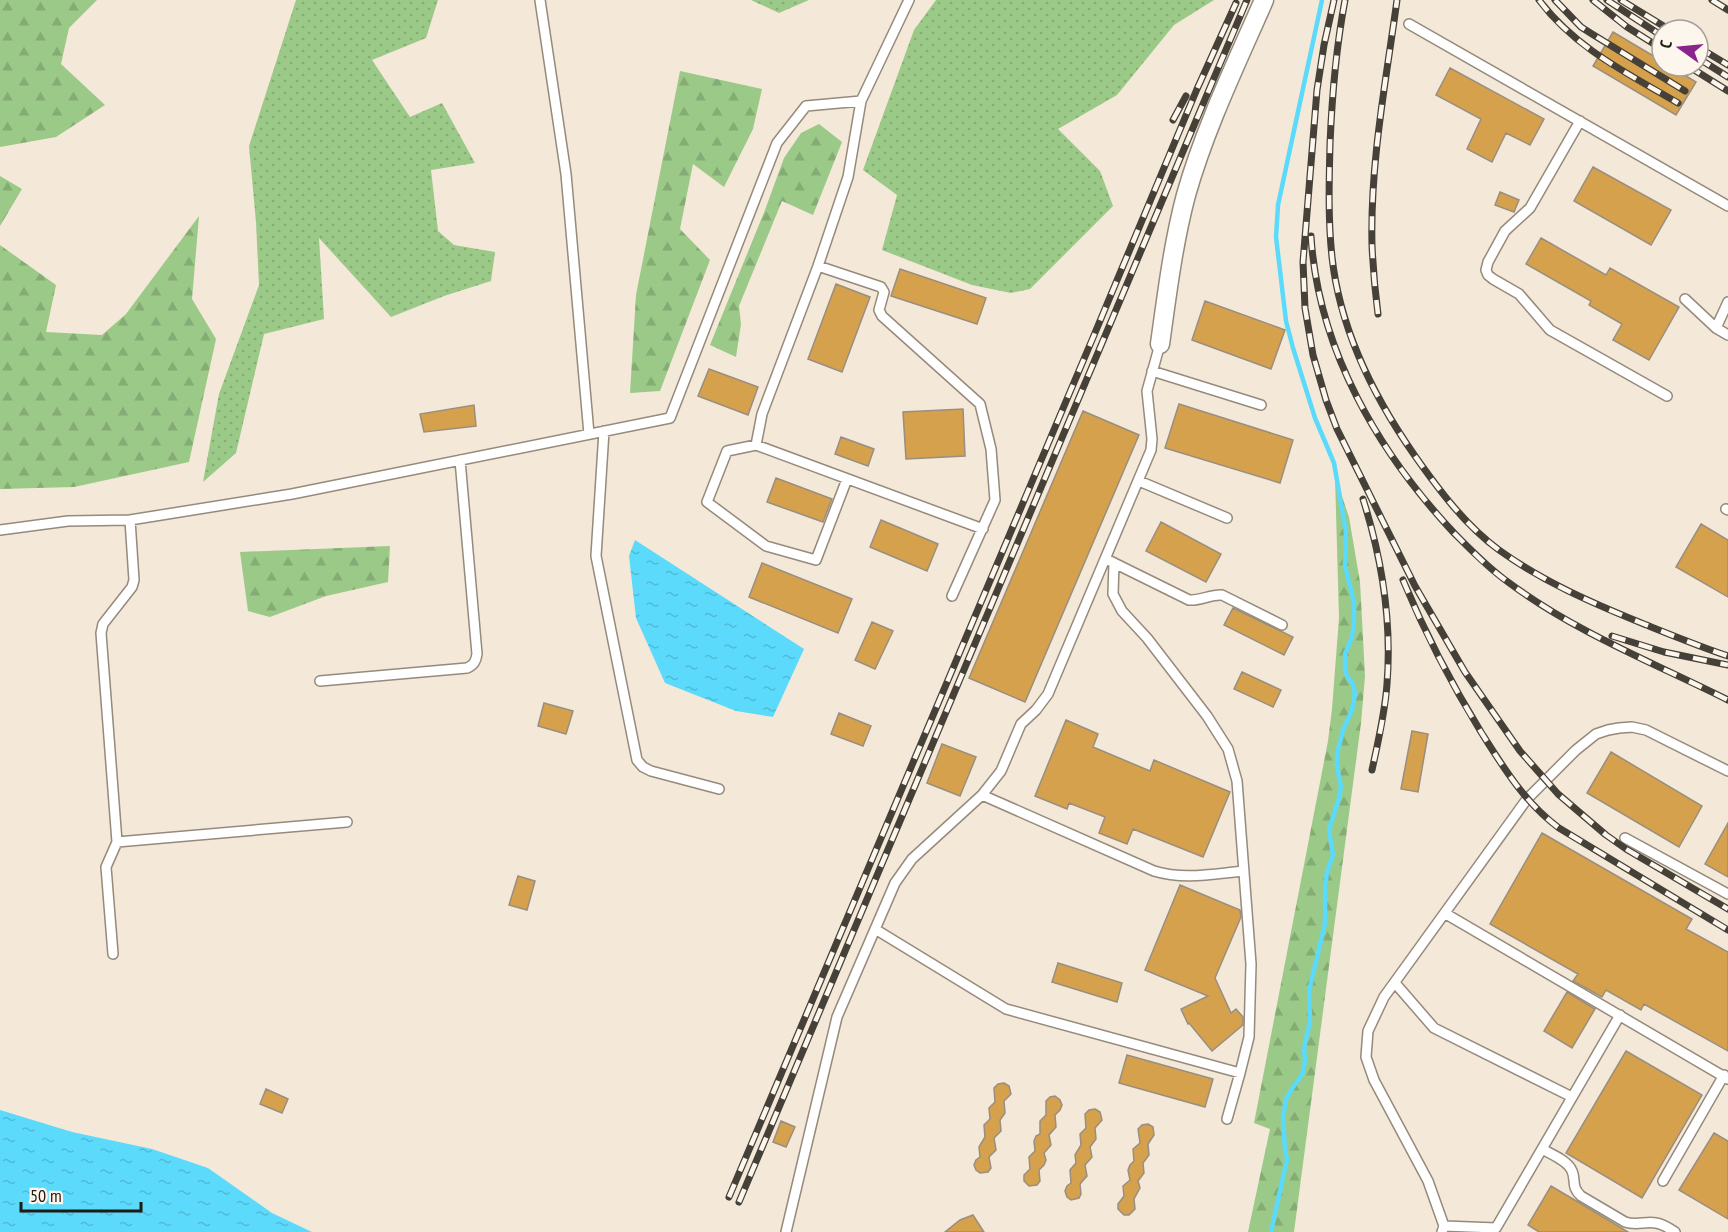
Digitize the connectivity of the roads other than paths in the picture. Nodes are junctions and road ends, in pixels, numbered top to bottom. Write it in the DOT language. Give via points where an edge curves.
graph roads {
  1 [pos="540,0"];
  2 [pos="909,0"];
  3 [pos="1264,0"];
  4 [pos="1409,24"];
  5 [pos="861,101"];
  6 [pos="1580,121"];
  7 [pos="1728,206"];
  8 [pos="818,266"];
  9 [pos="1685,299"];
  10 [pos="1728,302"];
  11 [pos="1716,328"];
  12 [pos="1728,335"];
  13 [pos="1160,344"];
  14 [pos="1152,371"];
  15 [pos="1666,396"];
  16 [pos="1261,405"];
  17 [pos="604,431"];
  18 [pos="589,434"];
  19 [pos="756,445"];
  20 [pos="460,460"];
  21 [pos="847,479"];
  22 [pos="1139,480"];
  23 [pos="1227,518"];
  24 [pos="130,520"];
  25 [pos="983,529"];
  26 [pos="0,530"];
  27 [pos="1110,560"];
  28 [pos="952,596"];
  29 [pos="1282,625"];
  30 [pos="320,681"];
  31 [pos="1728,771"];
  32 [pos="719,789"];
  33 [pos="982,795"];
  34 [pos="347,822"];
  35 [pos="1625,838"];
  36 [pos="117,842"];
  37 [pos="1244,871"];
  38 [pos="1728,894"];
  39 [pos="1446,914"];
  40 [pos="875,929"];
  41 [pos="113,954"];
  42 [pos="1395,982"];
  43 [pos="1620,1015"];
  44 [pos="1240,1073"];
  45 [pos="1726,1077"];
  46 [pos="1572,1097"];
  47 [pos="1227,1119"];
  48 [pos="1542,1149"];
  49 [pos="1663,1181"];
  50 [pos="1443,1229"];
  51 [pos="1497,1230"];
  52 [pos="786,1232"];
  53 [pos="1675,1232"];
  1 -- 18 [label="lane" via="566,174"];
  2 -- 5 [label="lane"];
  3 -- 13 [label="street" via="1214,114 1186,195 1171,263"];
  4 -- 6 [label="lane"];
  5 -- 8 [label="lane" via="848,177"];
  5 -- 17 [label="lane" via="806,106 777,143 670,418"];
  6 -- 7 [label="lane"];
  6 -- 15 [label="lane" via="1530,208 1505,231 1486,270 1493,279 1519,294 1550,330"];
  8 -- 19 [label="lane" via="762,414"];
  8 -- 25 [label="lane" via="881,287 882,316 980,404 995,486 995,500"];
  9 -- 11 [label="lane"];
  10 -- 11 [label="lane"];
  11 -- 12 [label="lane"];
  13 -- 14 [label="lane"];
  14 -- 16 [label="lane"];
  14 -- 22 [label="lane" via="1147,391 1151,450"];
  17 -- 18 [label="lane"];
  17 -- 32 [label="lane" via="596,556 637,760 651,771"];
  18 -- 20 [label="lane"];
  19 -- 21 [label="lane"];
  19 -- 21 [label="lane" via="727,451 707,502 766,546 816,560"];
  20 -- 24 [label="lane" via="292,494"];
  20 -- 30 [label="lane" via="476,661 466,668"];
  21 -- 25 [label="lane"];
  22 -- 23 [label="lane"];
  22 -- 27 [label="lane"];
  24 -- 26 [label="lane" via="68,521"];
  24 -- 36 [label="lane" via="134,580 101,633"];
  25 -- 28 [label="lane"];
  27 -- 29 [label="lane" via="1189,600 1222,595"];
  27 -- 33 [label="lane" via="1048,694 1021,724 1001,771"];
  27 -- 37 [label="lane" via="1113,594 1122,610 1207,716 1228,749 1237,781"];
  31 -- 39 [label="lane" via="1646,730 1619,728 1596,734 1527,799"];
  33 -- 37 [label="lane" via="1170,876"];
  33 -- 40 [label="lane" via="912,859 895,883"];
  34 -- 36 [label="lane"];
  35 -- 38 [label="lane"];
  36 -- 41 [label="lane" via="106,867"];
  37 -- 44 [label="lane" via="1251,974 1249,1037"];
  39 -- 42 [label="lane"];
  39 -- 43 [label="lane"];
  40 -- 44 [label="lane" via="1006,1009"];
  40 -- 52 [label="lane" via="837,1017"];
  42 -- 46 [label="lane" via="1434,1028"];
  42 -- 50 [label="lane" via="1368,1031 1366,1057 1374,1080 1428,1181"];
  43 -- 45 [label="lane"];
  43 -- 46 [label="lane"];
  44 -- 47 [label="lane"];
  45 -- 49 [label="lane"];
  46 -- 48 [label="lane"];
  48 -- 51 [label="lane"];
  48 -- 53 [label="lane" via="1571,1168 1575,1191 1581,1196 1625,1222 1654,1222"];
  50 -- 51 [label="lane"];
}
